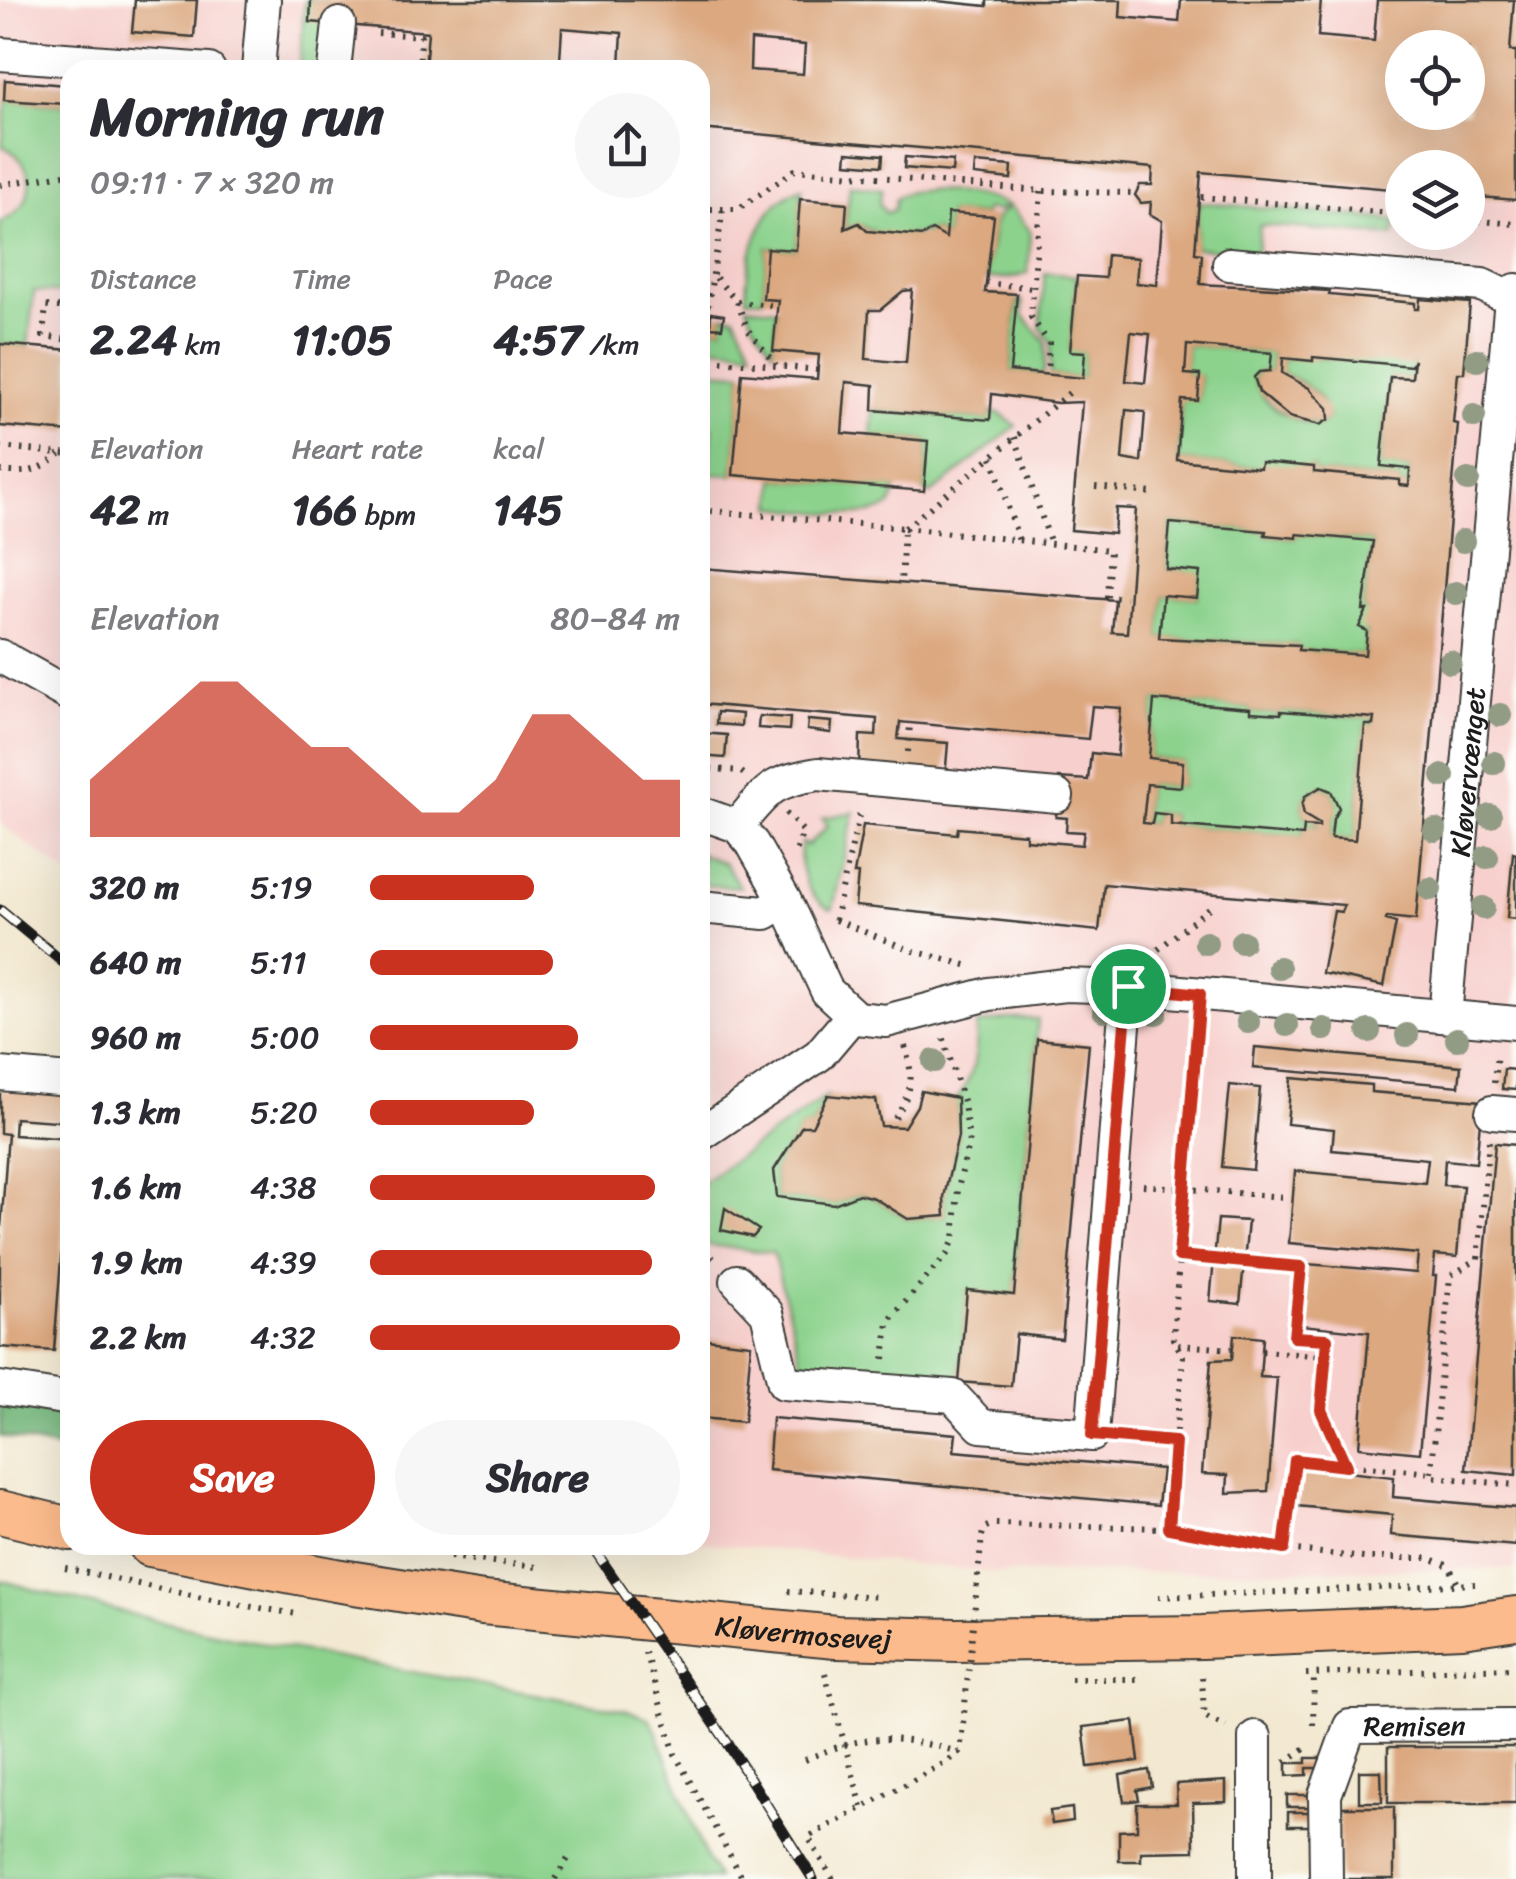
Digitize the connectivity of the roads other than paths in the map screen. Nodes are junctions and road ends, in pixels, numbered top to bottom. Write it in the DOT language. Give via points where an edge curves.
graph roads {
  1 [pos="264,0"];
  2 [pos="339,24"];
  3 [pos="0,54"];
  4 [pos="78,60"];
  5 [pos="259,60"];
  6 [pos="335,60"];
  7 [pos="1229,264"];
  8 [pos="1514,294"];
  9 [pos="0,656"];
  10 [pos="60,689"];
  11 [pos="1058,796"];
  12 [pos="710,817"];
  13 [pos="737,826"];
  14 [pos="784,901"];
  15 [pos="710,908"];
  16 [pos="1132,977"];
  17 [pos="852,1016"];
  18 [pos="1445,1016"];
  19 [pos="1516,1023"];
  20 [pos="0,1074"];
  21 [pos="60,1079"];
  22 [pos="710,1129"];
  23 [pos="737,1281"];
  24 [pos="60,1385"];
  25 [pos="0,1388"];
  26 [pos="0,1512"];
  27 [pos="60,1526"];
  28 [pos="207,1555"];
  29 [pos="1516,1618"];
  30 [pos="1462,1626"];
  31 [pos="1516,1630"];
  32 [pos="1516,1725"];
  33 [pos="1254,1751"];
  34 [pos="1255,1879"];
  35 [pos="1326,1879"];
  1 -- 5 [label="street"];
  2 -- 6 [label="street"];
  3 -- 4 [label="street"];
  7 -- 8 [label="street" via="1482,285"];
  8 -- 18 [label="street, Kløvervænget"];
  9 -- 10 [label="street"];
  11 -- 13 [label="street" via="818,774 784,780"];
  12 -- 13 [label="street"];
  13 -- 14 [label="street"];
  14 -- 15 [label="street" via="765,913"];
  14 -- 17 [label="street" via="827,992"];
  16 -- 17 [label="street" via="989,994 886,1020"];
  16 -- 18 [label="street" via="1200,994"];
  16 -- 23 [label="street" via="1092,1435 981,1426 952,1396 784,1382 767,1314"];
  17 -- 22 [label="street" via="820,1055"];
  18 -- 19 [label="street"];
  20 -- 21 [label="street"];
  24 -- 25 [label="street"];
  26 -- 27 [label="main road"];
  28 -- 30 [label="main road, Kløvermosevej" via="465,1600 836,1637 1202,1637"];
  29 -- 30 [label="main road, Kløvermosevej"];
  30 -- 31 [label="main road, Kløvermosevej"];
  32 -- 35 [label="street, Remisen" via="1350,1726 1325,1794"];
  33 -- 34 [label="street"];
}
